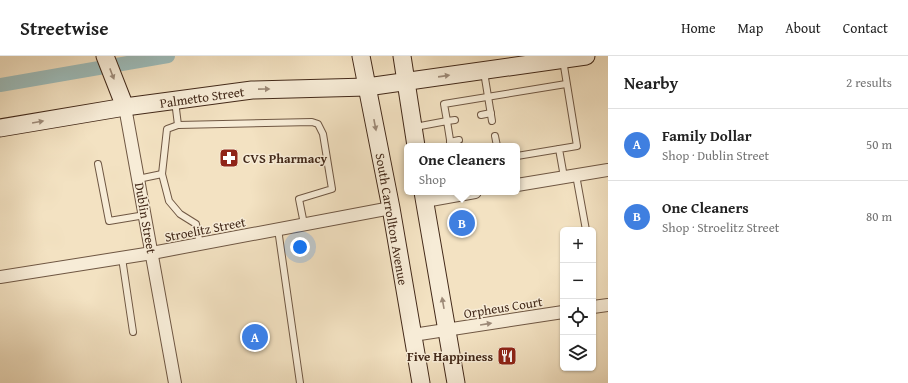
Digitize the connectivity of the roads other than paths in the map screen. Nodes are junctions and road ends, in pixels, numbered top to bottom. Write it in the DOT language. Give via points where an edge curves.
graph roads {
  1 [pos="105,56"];
  2 [pos="586,56"];
  3 [pos="402,58"];
  4 [pos="563,59"];
  5 [pos="362,61"];
  6 [pos="484,70"];
  7 [pos="406,81"];
  8 [pos="566,84"];
  9 [pos="367,87"];
  10 [pos="488,96"];
  11 [pos="122,100"];
  12 [pos="174,101"];
  13 [pos="491,113"];
  14 [pos="480,116"];
  15 [pos="455,120"];
  16 [pos="447,121"];
  17 [pos="492,121"];
  18 [pos="178,125"];
  19 [pos="413,127"];
  20 [pos="0,128"];
  21 [pos="457,130"];
  22 [pos="449,131"];
  23 [pos="495,136"];
  24 [pos="459,140"];
  25 [pos="416,143"];
  26 [pos="451,143"];
  27 [pos="453,143"];
  28 [pos="495,143"];
  29 [pos="558,149"];
  30 [pos="520,155"];
  31 [pos="98,164"];
  32 [pos="608,170"];
  33 [pos="162,174"];
  34 [pos="576,175"];
  35 [pos="564,177"];
  36 [pos="138,179"];
  37 [pos="520,184"];
  38 [pos="437,195"];
  39 [pos="424,196"];
  40 [pos="391,208"];
  41 [pos="145,215"];
  42 [pos="304,224"];
  43 [pos="585,227"];
  44 [pos="278,229"];
  45 [pos="200,244"];
  46 [pos="152,253"];
  47 [pos="122,258"];
  48 [pos="0,277"];
  49 [pos="608,305"];
  50 [pos="596,307"];
  51 [pos="560,312"];
  52 [pos="448,330"];
  53 [pos="133,332"];
  54 [pos="413,335"];
  55 [pos="175,383"];
  56 [pos="300,383"];
  57 [pos="421,383"];
  58 [pos="456,383"];
  1 -- 11 [label="street, Dublin Street, one-way"];
  2 -- 4 [label="street, Palmetto Street"];
  3 -- 7 [label="street"];
  4 -- 6 [label="street, Palmetto Street"];
  4 -- 8 [label="lane"];
  5 -- 9 [label="street, South Carrollton Avenue"];
  7 -- 6 [label="street, Palmetto Street, one-way"];
  6 -- 10 [label="lane"];
  7 -- 9 [label="street, Palmetto Street"];
  7 -- 19 [label="street"];
  8 -- 10 [label="lane"];
  8 -- 29 [label="lane" via="577,146"];
  12 -- 9 [label="street, Palmetto Street, one-way" via="252,90"];
  9 -- 40 [label="street, South Carrollton Avenue, one-way"];
  10 -- 13 [label="lane"];
  10 -- 16 [label="lane" via="444,104"];
  11 -- 12 [label="street, Palmetto Street"];
  20 -- 11 [label="street, Palmetto Street, one-way"];
  11 -- 36 [label="street, Dublin Street"];
  12 -- 18 [label="lane"];
  13 -- 14 [label="lane"];
  13 -- 17 [label="lane"];
  15 -- 16 [label="lane"];
  16 -- 19 [label="lane"];
  16 -- 22 [label="lane"];
  18 -- 33 [label="lane" via="167,129"];
  18 -- 42 [label="lane" via="312,122 318,124 332,189 299,199"];
  19 -- 25 [label="street"];
  21 -- 22 [label="lane"];
  22 -- 26 [label="lane"];
  23 -- 28 [label="lane"];
  24 -- 27 [label="lane"];
  29 -- 30 [label="lane"];
  29 -- 35 [label="lane"];
  31 -- 41 [label="lane" via="109,221"];
  32 -- 34 [label="street"];
  33 -- 36 [label="lane"];
  33 -- 45 [label="lane" via="169,201 180,214 196,224"];
  34 -- 35 [label="street"];
  34 -- 43 [label="lane"];
  35 -- 37 [label="street"];
  36 -- 41 [label="street, Dublin Street"];
  38 -- 39 [label="street"];
  52 -- 39 [label="street, one-way"];
  40 -- 42 [label="street, Stroelitz Street"];
  40 -- 54 [label="street, South Carrollton Avenue"];
  41 -- 46 [label="street, Dublin Street"];
  42 -- 44 [label="street, Stroelitz Street"];
  44 -- 45 [label="street, Stroelitz Street"];
  44 -- 56 [label="lane"];
  45 -- 46 [label="street, Stroelitz Street"];
  46 -- 47 [label="street, Stroelitz Street"];
  46 -- 55 [label="street, Dublin Street"];
  47 -- 48 [label="street, Stroelitz Street"];
  47 -- 53 [label="lane"];
  49 -- 50 [label="street"];
  52 -- 51 [label="street, Orpheus Court, one-way"];
  52 -- 54 [label="street, Orpheus Court"];
  52 -- 58 [label="street"];
  54 -- 57 [label="street, South Carrollton Avenue"];
}
